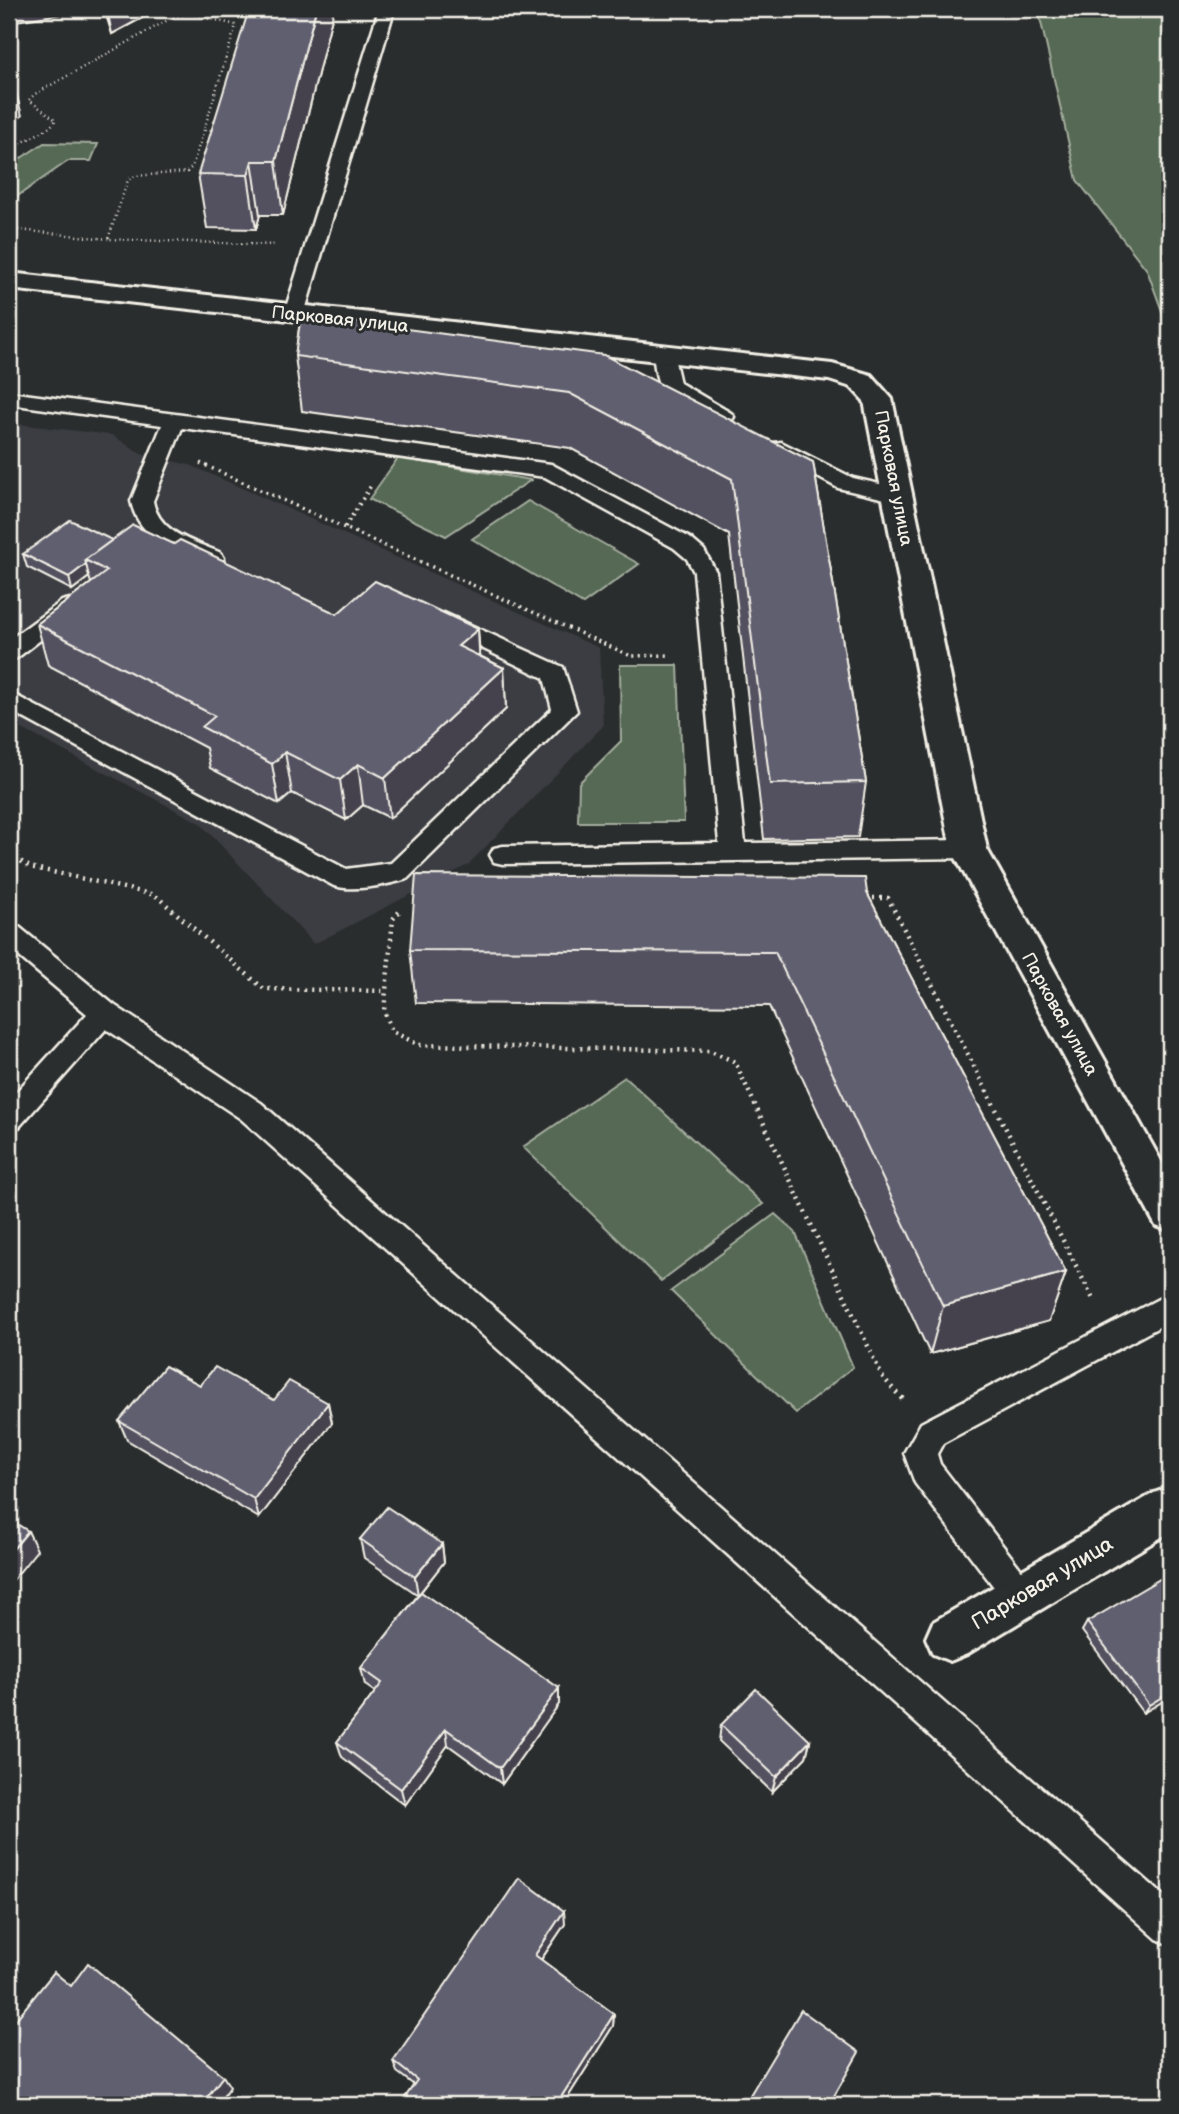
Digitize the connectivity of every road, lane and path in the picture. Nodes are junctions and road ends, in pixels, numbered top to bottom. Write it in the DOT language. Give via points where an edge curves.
graph roads {
  1 [pos="210,9"];
  2 [pos="389,9"];
  3 [pos="201,16"];
  4 [pos="204,130"];
  5 [pos="225,130"];
  6 [pos="9,150"];
  7 [pos="9,229"];
  8 [pos="108,239"];
  9 [pos="314,246"];
  10 [pos="9,281"];
  11 [pos="294,314"];
  12 [pos="663,353"];
  13 [pos="9,398"];
  14 [pos="175,419"];
  15 [pos="741,426"];
  16 [pos="764,439"];
  17 [pos="164,447"];
  18 [pos="898,495"];
  19 [pos="164,535"];
  20 [pos="142,552"];
  21 [pos="240,571"];
  22 [pos="86,594"];
  23 [pos="421,610"];
  24 [pos="9,652"];
  25 [pos="713,655"];
  26 [pos="9,700"];
  27 [pos="969,849"];
  28 [pos="733,852"];
  29 [pos="9,854"];
  30 [pos="503,855"];
  31 [pos="860,898"];
  32 [pos="405,905"];
  33 [pos="9,933"];
  34 [pos="386,991"];
  35 [pos="104,1013"];
  36 [pos="9,1119"];
  37 [pos="1170,1214"];
  38 [pos="1170,1306"];
  39 [pos="1112,1337"];
  40 [pos="932,1433"];
  41 [pos="1170,1508"];
  42 [pos="1021,1596"];
  43 [pos="950,1638"];
  44 [pos="1170,1926"];
  1 -- 3 [label="path"];
  2 -- 9 [label="lane"];
  3 -- 4 [label="path" via="231,23 237,29"];
  3 -- 6 [label="path" via="175,16 35,94 29,100 33,106 56,120"];
  4 -- 5 [label="path"];
  4 -- 8 [label="path" via="187,172 128,180"];
  7 -- 8 [label="path"];
  8 -- 9 [label="path"];
  9 -- 11 [label="lane"];
  10 -- 11 [label="street, Парковая улица"];
  11 -- 12 [label="street, Парковая улица"];
  12 -- 15 [label="lane" via="672,387"];
  12 -- 18 [label="street, Парковая улица" via="832,372 862,382 878,399"];
  13 -- 14 [label="lane"];
  14 -- 17 [label="lane"];
  14 -- 25 [label="lane" via="551,471 696,555 705,572"];
  16 -- 18 [label="lane" via="846,483"];
  17 -- 19 [label="lane" via="142,501 143,516"];
  17 -- 25 [label="path" via="631,656"];
  18 -- 27 [label="street, Парковая улица"];
  19 -- 20 [label="lane"];
  19 -- 21 [label="lane"];
  22 -- 24 [label="lane"];
  23 -- 26 [label="lane" via="555,673 565,710 398,872 343,879"];
  25 -- 28 [label="lane"];
  27 -- 28 [label="lane"];
  27 -- 37 [label="street, Парковая улица"];
  28 -- 30 [label="lane"];
  29 -- 34 [label="path" via="30,867 155,895 264,989"];
  31 -- 39 [label="path" via="888,898"];
  32 -- 34 [label="path" via="393,919"];
  33 -- 35 [label="lane"];
  34 -- 40 [label="path" via="384,1011 393,1031 419,1045 711,1051 735,1062 882,1376"];
  35 -- 36 [label="lane"];
  35 -- 44 [label="lane" via="251,1111"];
  38 -- 39 [label="lane"];
  39 -- 40 [label="lane"];
  40 -- 42 [label="lane" via="920,1453 927,1472"];
  41 -- 42 [label="street, Парковая улица"];
  42 -- 43 [label="street, Парковая улица"];
}
